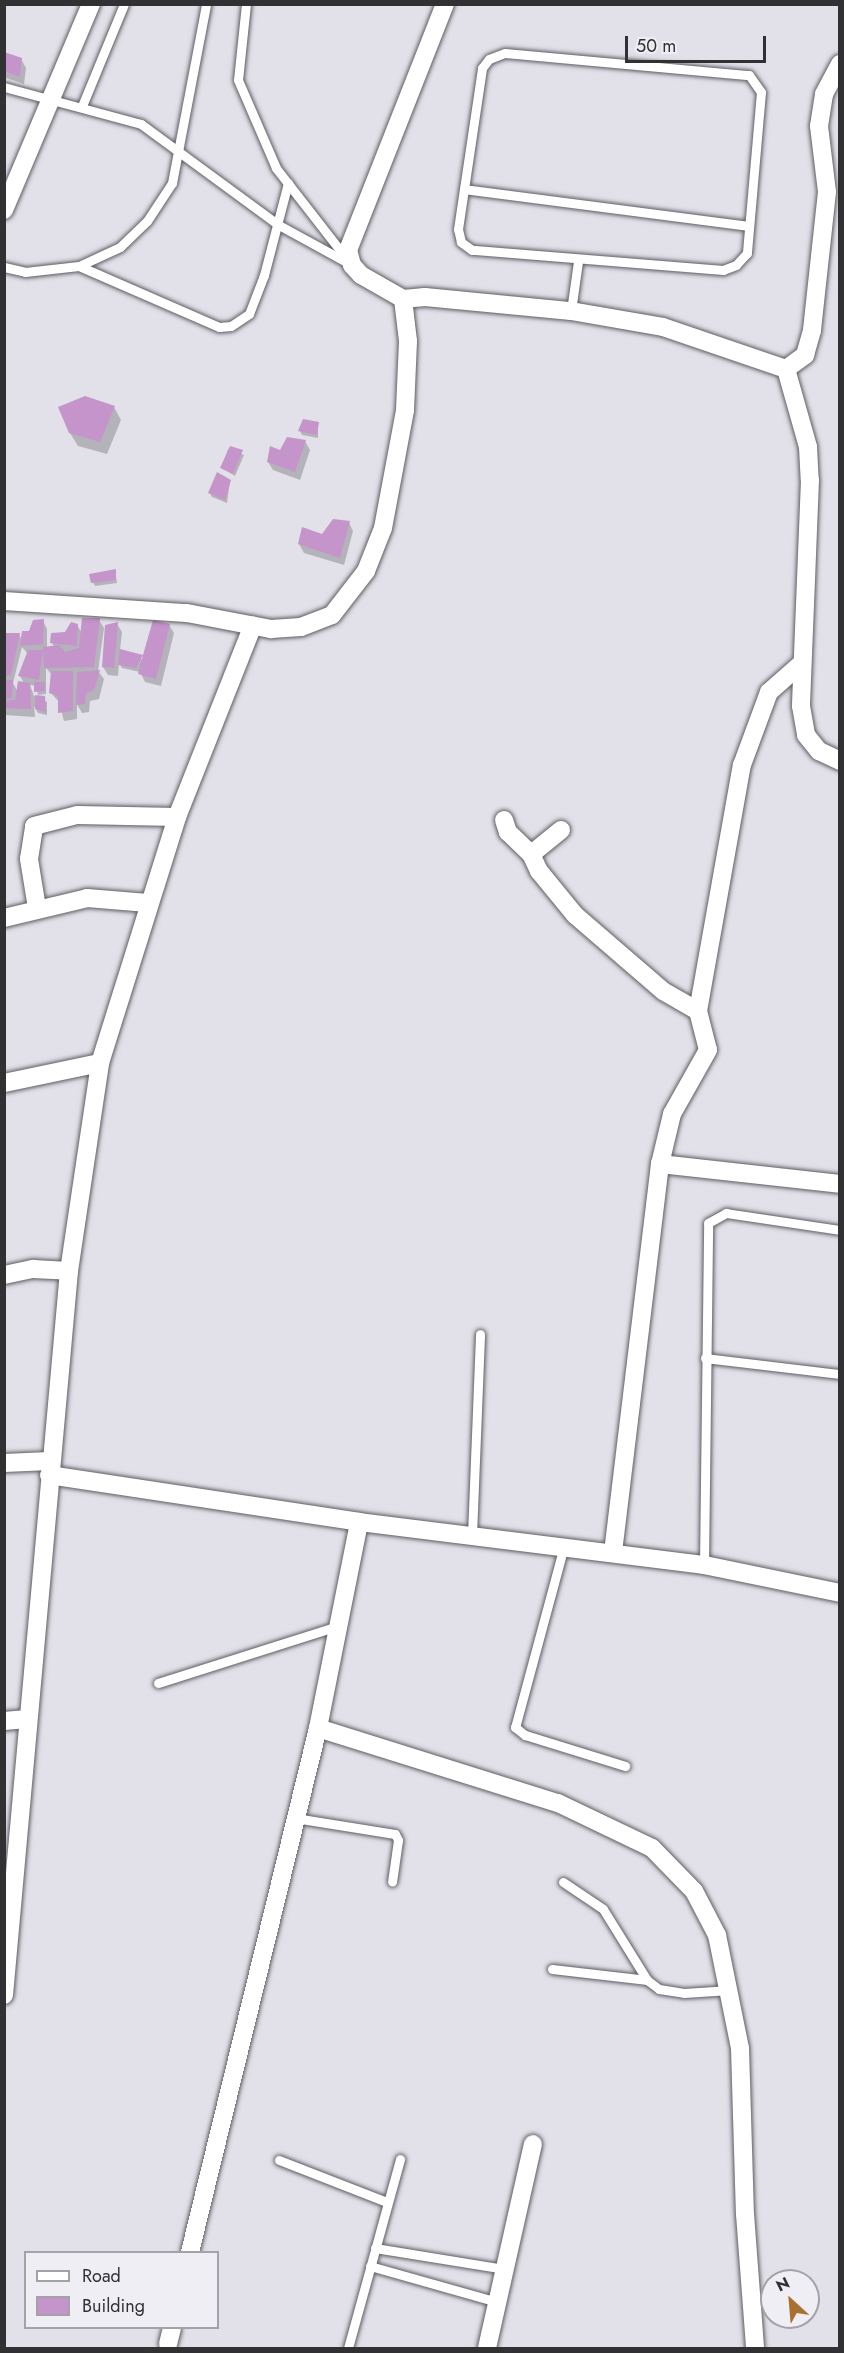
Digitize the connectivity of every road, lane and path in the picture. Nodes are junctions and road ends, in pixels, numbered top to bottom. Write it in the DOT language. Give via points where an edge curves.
graph roads {
  1 [pos="91,4"];
  2 [pos="124,4"];
  3 [pos="206,4"];
  4 [pos="246,4"];
  5 [pos="445,4"];
  6 [pos="840,64"];
  7 [pos="4,87"];
  8 [pos="52,97"];
  9 [pos="82,106"];
  10 [pos="178,150"];
  11 [pos="288,183"];
  12 [pos="464,189"];
  13 [pos="4,210"];
  14 [pos="277,224"];
  15 [pos="749,226"];
  16 [pos="578,261"];
  17 [pos="352,265"];
  18 [pos="79,266"];
  19 [pos="4,267"];
  20 [pos="403,299"];
  21 [pos="571,311"];
  22 [pos="786,369"];
  23 [pos="4,601"];
  24 [pos="253,625"];
  25 [pos="802,663"];
  26 [pos="840,761"];
  27 [pos="177,817"];
  28 [pos="504,820"];
  29 [pos="561,830"];
  30 [pos="531,854"];
  31 [pos="148,903"];
  32 [pos="37,908"];
  33 [pos="4,918"];
  34 [pos="698,1011"];
  35 [pos="100,1063"];
  36 [pos="4,1083"];
  37 [pos="660,1164"];
  38 [pos="840,1184"];
  39 [pos="840,1230"];
  40 [pos="69,1272"];
  41 [pos="4,1275"];
  42 [pos="480,1334"];
  43 [pos="705,1358"];
  44 [pos="840,1374"];
  45 [pos="4,1463"];
  46 [pos="50,1468"];
  47 [pos="359,1522"];
  48 [pos="472,1535"];
  49 [pos="564,1546"];
  50 [pos="614,1552"];
  51 [pos="704,1565"];
  52 [pos="840,1593"];
  53 [pos="338,1626"];
  54 [pos="158,1683"];
  55 [pos="27,1719"];
  56 [pos="4,1721"];
  57 [pos="318,1728"];
  58 [pos="625,1766"];
  59 [pos="296,1818"];
  60 [pos="392,1882"];
  61 [pos="563,1882"];
  62 [pos="9,1886"];
  63 [pos="552,1969"];
  64 [pos="646,1980"];
  65 [pos="730,1990"];
  66 [pos="4,1995"];
  67 [pos="533,2144"];
  68 [pos="400,2159"];
  69 [pos="279,2160"];
  70 [pos="387,2202"];
  71 [pos="375,2248"];
  72 [pos="190,2251"];
  73 [pos="370,2266"];
  74 [pos="505,2269"];
  75 [pos="497,2302"];
  76 [pos="348,2349"];
  77 [pos="487,2349"];
  78 [pos="755,2349"];
  1 -- 8 [label="street"];
  2 -- 9 [label="lane"];
  3 -- 10 [label="lane"];
  4 -- 11 [label="lane" via="238,80 276,168"];
  5 -- 17 [label="street" via="348,250"];
  6 -- 22 [label="street" via="824,93 819,126 827,192 812,330 805,355"];
  7 -- 8 [label="lane"];
  8 -- 9 [label="lane"];
  8 -- 13 [label="street"];
  9 -- 10 [label="lane" via="141,124"];
  10 -- 14 [label="lane"];
  10 -- 18 [label="lane" via="172,183 147,221 120,247"];
  11 -- 14 [label="lane"];
  11 -- 17 [label="lane"];
  12 -- 15 [label="lane"];
  12 -- 15 [label="lane" via="482,68 489,59 505,53 749,75 761,92"];
  12 -- 16 [label="lane" via="458,229 461,242 472,250"];
  14 -- 17 [label="lane"];
  14 -- 18 [label="lane" via="249,314 231,326 219,327"];
  15 -- 16 [label="lane" via="747,253 736,265 723,270"];
  16 -- 21 [label="lane"];
  17 -- 20 [label="street" via="361,275"];
  18 -- 19 [label="lane" via="25,272"];
  20 -- 21 [label="street" via="425,297"];
  20 -- 24 [label="street" via="408,341 405,410 383,528 366,571 344,604 319,622 281,629"];
  21 -- 22 [label="street" via="663,327"];
  22 -- 25 [label="street" via="808,447 810,473"];
  23 -- 24 [label="street" via="187,613"];
  24 -- 27 [label="street"];
  25 -- 26 [label="street" via="801,706 806,735 819,751"];
  25 -- 34 [label="street" via="769,692 742,765"];
  27 -- 31 [label="street"];
  27 -- 32 [label="street" via="77,815 34,826 29,859"];
  28 -- 30 [label="street" via="508,832"];
  29 -- 30 [label="street"];
  30 -- 34 [label="street" via="539,871 575,915 663,991"];
  31 -- 32 [label="street" via="87,898"];
  31 -- 35 [label="street"];
  32 -- 33 [label="street"];
  34 -- 37 [label="street" via="708,1050 672,1114"];
  35 -- 36 [label="street"];
  35 -- 40 [label="street"];
  37 -- 38 [label="street"];
  37 -- 50 [label="street"];
  39 -- 43 [label="lane" via="726,1213 708,1223"];
  40 -- 41 [label="street" via="33,1269"];
  40 -- 46 [label="street"];
  42 -- 48 [label="lane"];
  43 -- 44 [label="lane"];
  43 -- 51 [label="lane"];
  45 -- 46 [label="street"];
  46 -- 47 [label="street"];
  46 -- 55 [label="street"];
  47 -- 48 [label="street"];
  47 -- 53 [label="street"];
  48 -- 49 [label="street"];
  49 -- 50 [label="street"];
  49 -- 58 [label="lane" via="515,1727 525,1735"];
  50 -- 51 [label="street"];
  51 -- 52 [label="street"];
  53 -- 54 [label="lane"];
  53 -- 57 [label="street"];
  55 -- 56 [label="street"];
  55 -- 62 [label="street"];
  57 -- 59 [label="street"];
  57 -- 65 [label="street" via="558,1803 652,1848 673,1866 706,1909 717,1935"];
  59 -- 60 [label="lane" via="395,1834 398,1840"];
  59 -- 72 [label="street"];
  61 -- 64 [label="lane" via="603,1909"];
  62 -- 66 [label="street"];
  63 -- 64 [label="lane"];
  64 -- 65 [label="lane" via="659,1989 684,1993"];
  65 -- 78 [label="street" via="740,2048 745,2214"];
  67 -- 74 [label="street"];
  68 -- 70 [label="lane"];
  69 -- 70 [label="lane"];
  70 -- 71 [label="lane"];
  71 -- 73 [label="lane"];
  71 -- 74 [label="lane"];
  73 -- 75 [label="lane"];
  73 -- 76 [label="lane"];
  74 -- 75 [label="street"];
  75 -- 77 [label="street"];
}
